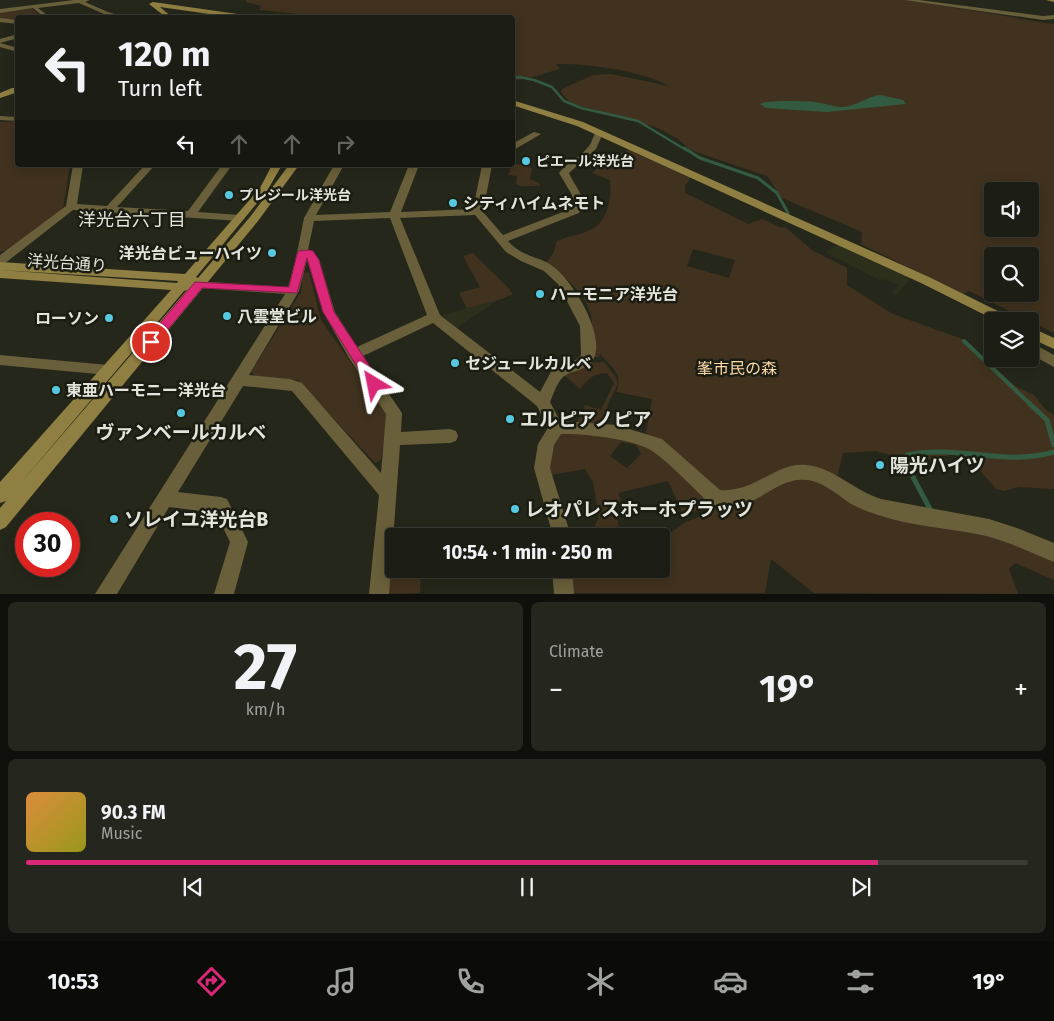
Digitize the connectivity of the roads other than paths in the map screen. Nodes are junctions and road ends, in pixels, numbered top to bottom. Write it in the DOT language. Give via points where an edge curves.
graph roads {
  1 [pos="36,0"];
  2 [pos="87,0"];
  3 [pos="146,0"];
  4 [pos="907,0"];
  5 [pos="78,1"];
  6 [pos="153,2"];
  7 [pos="34,6"];
  8 [pos="172,6"];
  9 [pos="162,8"];
  10 [pos="4,9"];
  11 [pos="106,13"];
  12 [pos="44,15"];
  13 [pos="98,15"];
  14 [pos="114,15"];
  15 [pos="168,15"];
  16 [pos="202,15"];
  17 [pos="232,15"];
  18 [pos="1054,16"];
  19 [pos="0,20"];
  20 [pos="15,22"];
  21 [pos="15,37"];
  22 [pos="0,41"];
  23 [pos="0,45"];
  24 [pos="15,49"];
  25 [pos="0,85"];
  26 [pos="15,89"];
  27 [pos="15,89"];
  28 [pos="0,96"];
  29 [pos="515,103"];
  30 [pos="0,118"];
  31 [pos="15,119"];
  32 [pos="599,133"];
  33 [pos="537,134"];
  34 [pos="515,145"];
  35 [pos="78,167"];
  36 [pos="148,167"];
  37 [pos="226,167"];
  38 [pos="277,167"];
  39 [pos="293,167"];
  40 [pos="338,167"];
  41 [pos="413,167"];
  42 [pos="487,167"];
  43 [pos="71,207"];
  44 [pos="110,208"];
  45 [pos="478,212"];
  46 [pos="191,214"];
  47 [pos="394,215"];
  48 [pos="240,218"];
  49 [pos="309,218"];
  50 [pos="502,239"];
  51 [pos="302,254"];
  52 [pos="0,262"];
  53 [pos="0,266"];
  54 [pos="0,274"];
  55 [pos="189,283"];
  56 [pos="293,291"];
  57 [pos="990,312"];
  58 [pos="434,317"];
  59 [pos="1039,336"];
  60 [pos="1054,344"];
  61 [pos="1039,353"];
  62 [pos="354,354"];
  63 [pos="0,360"];
  64 [pos="1054,362"];
  65 [pos="108,370"];
  66 [pos="239,380"];
  67 [pos="542,402"];
  68 [pos="556,428"];
  69 [pos="450,436"];
  70 [pos="392,439"];
  71 [pos="388,493"];
  72 [pos="0,495"];
  73 [pos="165,499"];
  74 [pos="0,521"];
  75 [pos="388,528"];
  76 [pos="560,528"];
  77 [pos="1054,553"];
  78 [pos="385,569"];
  79 [pos="563,578"];
  80 [pos="105,594"];
  81 [pos="224,594"];
  82 [pos="379,594"];
  83 [pos="564,594"];
  1 -- 7 [label="street"];
  2 -- 5 [label="street"];
  3 -- 6 [label="street"];
  4 -- 18 [label="street" via="1043,18"];
  5 -- 7 [label="street"];
  5 -- 11 [label="street"];
  6 -- 9 [label="street"];
  7 -- 10 [label="street"];
  7 -- 12 [label="street"];
  8 -- 9 [label="street"];
  8 -- 16 [label="street"];
  8 -- 17 [label="street"];
  9 -- 15 [label="street"];
  11 -- 13 [label="street"];
  11 -- 14 [label="street"];
  19 -- 20 [label="street"];
  21 -- 22 [label="street"];
  23 -- 24 [label="street"];
  25 -- 26 [label="street"];
  27 -- 28 [label="street"];
  29 -- 32 [label="street"];
  30 -- 31 [label="street"];
  32 -- 50 [label="street" via="598,142 564,174 579,196 575,212"];
  32 -- 57 [label="street"];
  33 -- 34 [label="street"];
  35 -- 43 [label="street"];
  36 -- 44 [label="street"];
  37 -- 46 [label="street"];
  38 -- 48 [label="street"];
  39 -- 55 [label="street" via="254,219"];
  40 -- 49 [label="street"];
  41 -- 47 [label="street"];
  42 -- 45 [label="street"];
  43 -- 44 [label="street"];
  43 -- 52 [label="street"];
  44 -- 46 [label="street"];
  45 -- 47 [label="street"];
  45 -- 50 [label="street"];
  46 -- 48 [label="street"];
  47 -- 49 [label="street"];
  47 -- 58 [label="street"];
  48 -- 55 [label="street"];
  49 -- 51 [label="street"];
  50 -- 67 [label="street" via="510,250 548,268 564,282 587,326 588,357 581,364 557,374"];
  51 -- 56 [label="street"];
  51 -- 62 [label="street" via="309,253 313,260 329,312"];
  53 -- 55 [label="street, 洋光台通り"];
  54 -- 55 [label="street, 洋光台通り"];
  55 -- 56 [label="street"];
  55 -- 65 [label="street"];
  55 -- 74 [label="street"];
  56 -- 66 [label="street"];
  58 -- 62 [label="street"];
  58 -- 67 [label="street"];
  59 -- 60 [label="street"];
  61 -- 64 [label="street"];
  62 -- 70 [label="street" via="394,413"];
  63 -- 65 [label="street"];
  65 -- 72 [label="street"];
  66 -- 71 [label="street" via="297,387"];
  66 -- 73 [label="street"];
  67 -- 68 [label="street"];
  68 -- 76 [label="street" via="546,444 542,468"];
  68 -- 77 [label="street" via="616,432 656,444 716,498 739,498 793,473 806,472 866,502 912,516 980,526 1027,540"];
  69 -- 70 [label="street"];
  70 -- 71 [label="street"];
  71 -- 75 [label="street"];
  73 -- 80 [label="street"];
  73 -- 81 [label="street" via="221,505 239,542"];
  78 -- 82 [label="street"];
  79 -- 83 [label="street"];
}
